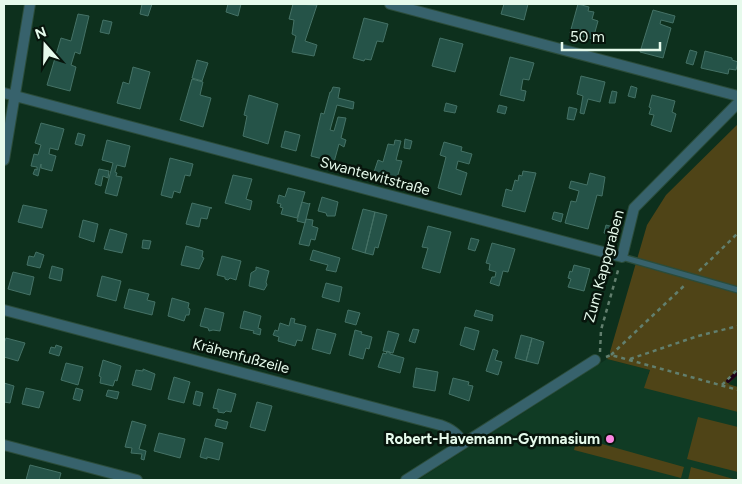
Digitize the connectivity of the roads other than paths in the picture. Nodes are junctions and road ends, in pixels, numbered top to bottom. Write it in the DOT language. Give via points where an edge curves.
graph roads {
  1 [pos="30,4"];
  2 [pos="390,4"];
  3 [pos="9,94"];
  4 [pos="738,96"];
  5 [pos="738,103"];
  6 [pos="4,160"];
  7 [pos="622,257"];
  8 [pos="738,290"];
  9 [pos="4,310"];
  10 [pos="597,359"];
  11 [pos="464,443"];
  12 [pos="4,445"];
  13 [pos="137,480"];
  14 [pos="406,480"];
  1 -- 3 [label="street"];
  2 -- 4 [label="street"];
  3 -- 6 [label="street"];
  3 -- 7 [label="street, Swantewitstraße"];
  5 -- 7 [label="street, Zum Kappgraben" via="634,208"];
  7 -- 8 [label="lane, Swantewitstraße"];
  9 -- 11 [label="street, Krähenfußzeile" via="440,425 451,429"];
  10 -- 11 [label="street"];
  11 -- 14 [label="street"];
  12 -- 13 [label="street"];
}
